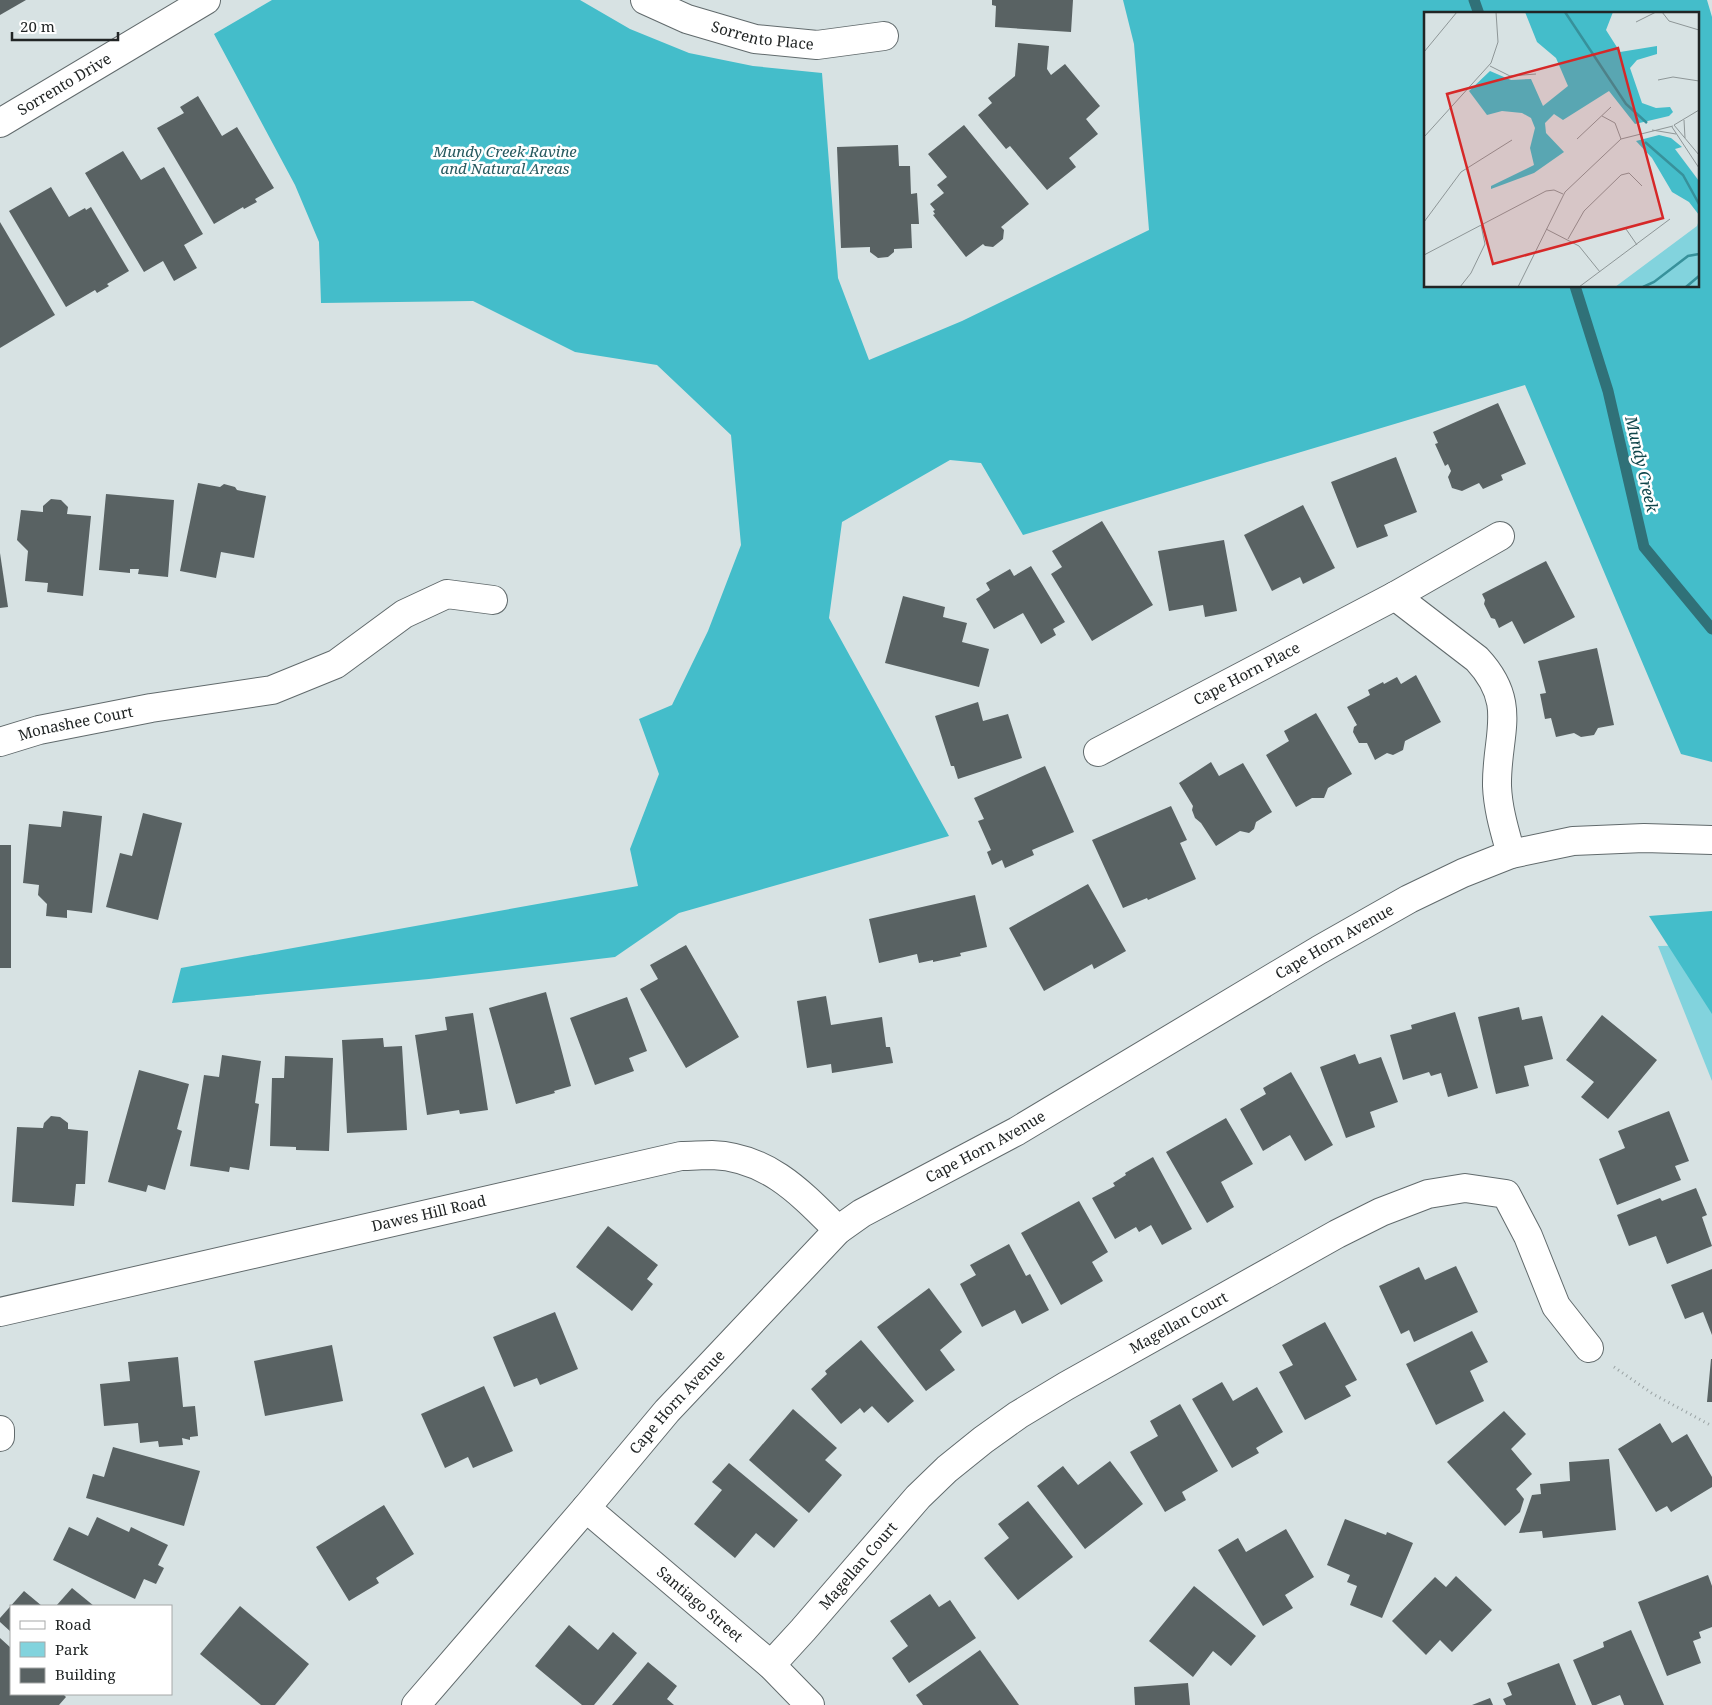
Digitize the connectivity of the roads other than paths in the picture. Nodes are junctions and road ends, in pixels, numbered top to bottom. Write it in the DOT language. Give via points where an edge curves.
graph roads {
  1 [pos="206,0"];
  2 [pos="645,0"];
  3 [pos="884,36"];
  4 [pos="0,123"];
  5 [pos="1500,536"];
  6 [pos="1394,596"];
  7 [pos="493,600"];
  8 [pos="0,742"];
  9 [pos="1098,752"];
  10 [pos="1712,840"];
  11 [pos="1511,854"];
  12 [pos="838,1230"];
  13 [pos="0,1312"];
  14 [pos="1589,1348"];
  15 [pos="0,1430"];
  16 [pos="0,1437"];
  17 [pos="586,1508"];
  18 [pos="771,1665"];
  19 [pos="416,1705"];
  20 [pos="810,1705"];
  1 -- 4 [label="street, Sorrento Drive"];
  2 -- 3 [label="street, Sorrento Place" via="686,19 755,39 817,45"];
  5 -- 6 [label="street, Cape Horn Place"];
  6 -- 9 [label="street, Cape Horn Place"];
  6 -- 11 [label="street" via="1477,659 1496,685 1503,717 1497,794"];
  7 -- 8 [label="street, Monashee Court" via="447,594 404,614 336,664 272,690 151,708 39,730"];
  10 -- 11 [label="street, Cape Horn Avenue" via="1585,840"];
  11 -- 12 [label="street, Cape Horn Avenue" via="1446,880 1374,918 1017,1131 862,1213"];
  12 -- 13 [label="street, Dawes Hill Road" via="805,1196 779,1176 757,1165 713,1155 681,1156"];
  12 -- 17 [label="street, Cape Horn Avenue" via="666,1411"];
  14 -- 18 [label="street, Magellan Court" via="1556,1306 1528,1236 1506,1194 1465,1188 1428,1194 1381,1212 1066,1386 983,1440 918,1497"];
  15 -- 16 [label="street"];
  17 -- 18 [label="street, Santiago Street"];
  17 -- 19 [label="street, Cape Horn Avenue"];
  18 -- 20 [label="street, Santiago Street"];
}
